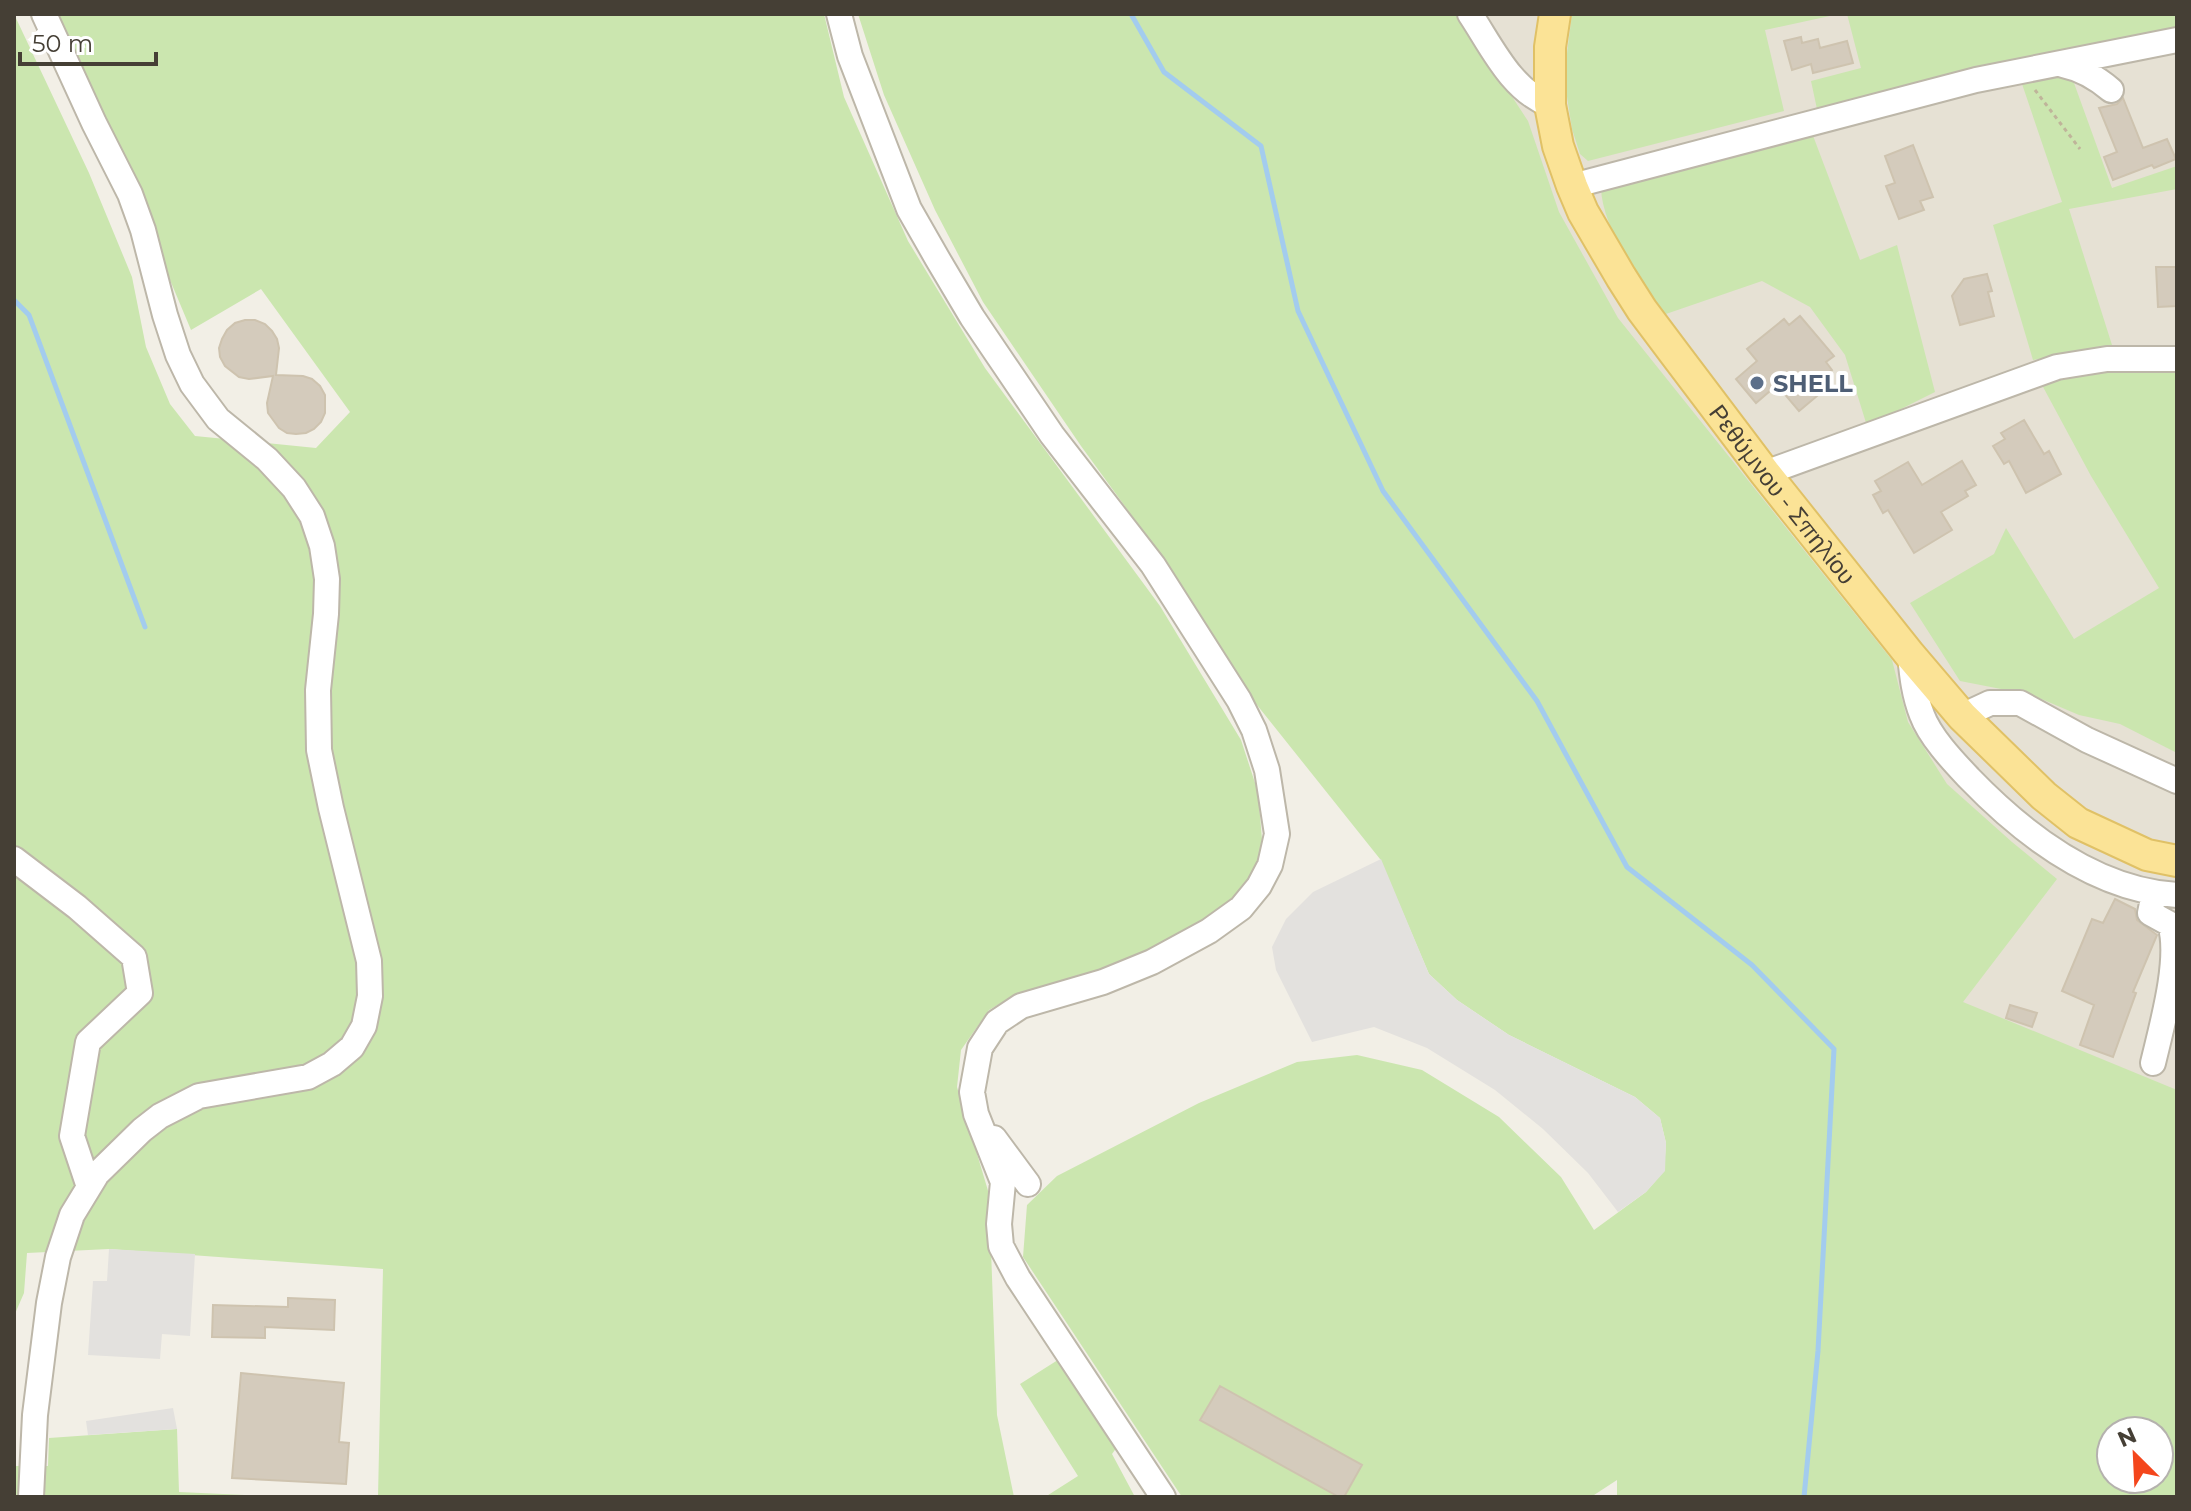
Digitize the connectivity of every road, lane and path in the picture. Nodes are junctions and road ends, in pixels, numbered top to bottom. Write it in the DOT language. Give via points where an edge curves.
graph roads {
  1 [pos="44,14"];
  2 [pos="839,14"];
  3 [pos="1470,14"];
  4 [pos="1555,14"];
  5 [pos="2177,40"];
  6 [pos="2061,65"];
  7 [pos="2021,71"];
  8 [pos="2111,90"];
  9 [pos="1550,105"];
  10 [pos="2080,149"];
  11 [pos="1572,186"];
  12 [pos="2177,359"];
  13 [pos="1765,473"];
  14 [pos="1910,655"];
  15 [pos="1962,716"];
  16 [pos="2177,781"];
  17 [pos="14,859"];
  18 [pos="2177,861"];
  19 [pos="2165,894"];
  20 [pos="2153,1063"];
  21 [pos="976,1114"];
  22 [pos="1028,1184"];
  23 [pos="89,1187"];
  24 [pos="25,1415"];
  25 [pos="24,1450"];
  26 [pos="31,1497"];
  27 [pos="1163,1497"];
  1 -- 23 [label="street" via="130,194 178,355 192,384 218,419 294,488 312,516 327,579 319,750 369,961 364,1026 352,1047 332,1064 308,1077 199,1096 142,1130"];
  2 -- 21 [label="street" via="909,209 972,317 1052,435 1153,565 1239,700 1267,770 1277,834 1259,886 1241,908 1209,931 1152,962 1021,1006 997,1022 980,1048 972,1092"];
  3 -- 9 [label="street" via="1516,82"];
  4 -- 9 [label="main road, Ρεθύμνου - Σπηλίου"];
  5 -- 6 [label="street"];
  6 -- 7 [label="street"];
  6 -- 8 [label="street" via="2076,68"];
  7 -- 10 [label="path"];
  7 -- 11 [label="street"];
  9 -- 11 [label="main road, Ρεθύμνου - Σπηλίου"];
  11 -- 13 [label="main road, Ρεθύμνου - Σπηλίου" via="1642,310"];
  12 -- 13 [label="street" via="2107,359 2057,367"];
  13 -- 14 [label="main road, Ρεθύμνου - Σπηλίου"];
  14 -- 15 [label="main road, Ρεθύμνου - Σπηλίου"];
  14 -- 19 [label="street" via="1923,717 1951,759 1989,798 2055,853 2131,888"];
  15 -- 16 [label="street" via="1990,703 2020,703"];
  15 -- 18 [label="main road, Ρεθύμνου - Σπηλίου" via="2078,823 2147,855"];
  17 -- 23 [label="street" via="134,957 140,993 88,1042 72,1136"];
  19 -- 20 [label="street" via="2150,913 2170,924 2174,937"];
  21 -- 22 [label="street"];
  21 -- 27 [label="street" via="1003,1182 1001,1246"];
  23 -- 24 [label="street" via="72,1215 58,1257"];
  24 -- 25 [label="street"];
  25 -- 26 [label="street"];
}
